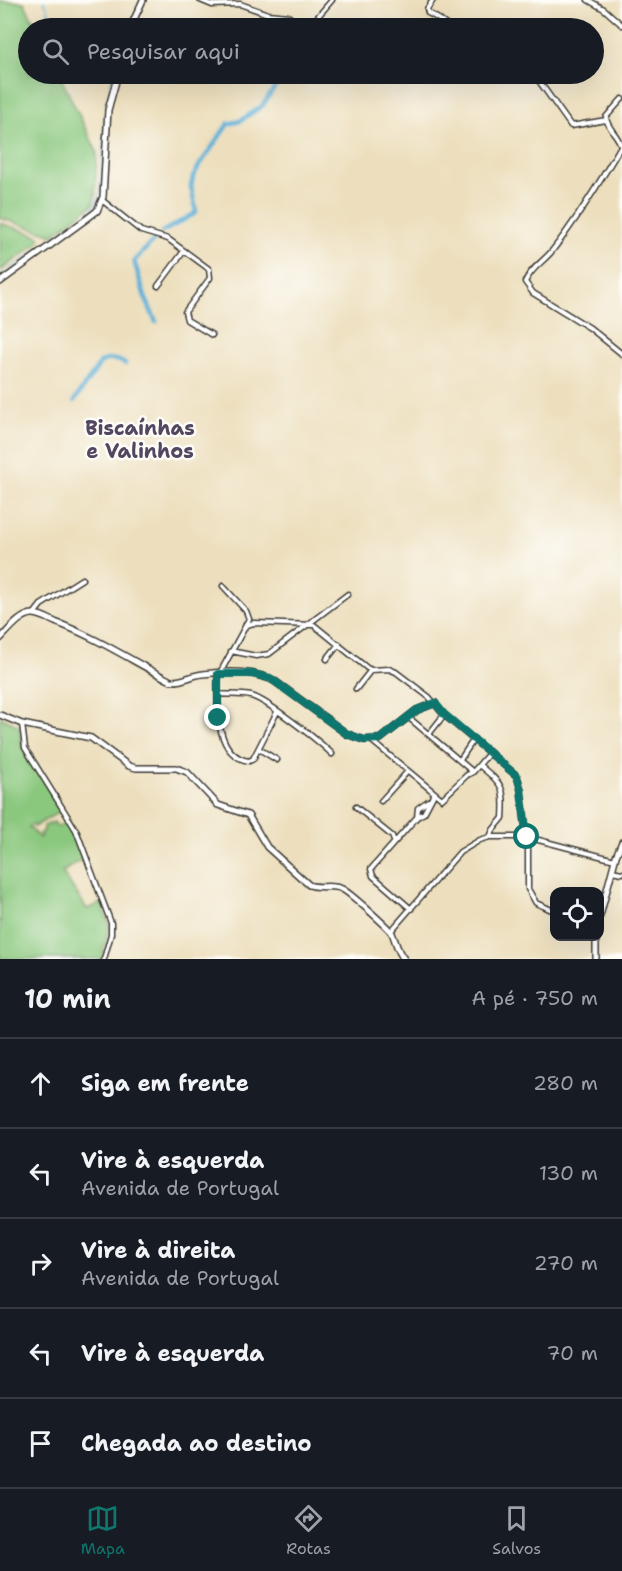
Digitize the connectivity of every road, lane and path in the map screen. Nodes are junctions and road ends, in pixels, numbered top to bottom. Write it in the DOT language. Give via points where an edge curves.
graph roads {
  1 [pos="143,0"];
  2 [pos="200,0"];
  3 [pos="332,0"];
  4 [pos="433,0"];
  5 [pos="588,0"];
  6 [pos="135,18"];
  7 [pos="291,18"];
  8 [pos="317,18"];
  9 [pos="435,18"];
  10 [pos="622,26"];
  11 [pos="115,84"];
  12 [pos="541,84"];
  13 [pos="622,99"];
  14 [pos="606,120"];
  15 [pos="622,146"];
  16 [pos="103,201"];
  17 [pos="184,251"];
  18 [pos="155,280"];
  19 [pos="0,282"];
  20 [pos="212,335"];
  21 [pos="622,354"];
  22 [pos="82,579"];
  23 [pos="224,586"];
  24 [pos="348,594"];
  25 [pos="34,614"];
  26 [pos="308,624"];
  27 [pos="246,625"];
  28 [pos="0,639"];
  29 [pos="339,644"];
  30 [pos="231,651"];
  31 [pos="327,659"];
  32 [pos="371,670"];
  33 [pos="219,674"];
  34 [pos="356,689"];
  35 [pos="218,694"];
  36 [pos="435,703"];
  37 [pos="277,712"];
  38 [pos="444,714"];
  39 [pos="0,715"];
  40 [pos="408,717"];
  41 [pos="22,724"];
  42 [pos="429,734"];
  43 [pos="474,739"];
  44 [pos="372,741"];
  45 [pos="259,749"];
  46 [pos="490,752"];
  47 [pos="332,754"];
  48 [pos="277,760"];
  49 [pos="459,760"];
  50 [pos="479,765"];
  51 [pos="408,771"];
  52 [pos="473,772"];
  53 [pos="434,794"];
  54 [pos="381,801"];
  55 [pos="429,801"];
  56 [pos="357,807"];
  57 [pos="417,817"];
  58 [pos="490,837"];
  59 [pos="527,837"];
  60 [pos="394,842"];
  61 [pos="622,843"];
  62 [pos="615,860"];
  63 [pos="612,871"];
  64 [pos="622,873"];
  65 [pos="604,901"];
  66 [pos="411,909"];
  67 [pos="550,909"];
  68 [pos="391,931"];
  69 [pos="597,941"];
  70 [pos="104,959"];
  71 [pos="404,959"];
  72 [pos="596,959"];
  1 -- 6 [label="street"];
  2 -- 7 [label="street" via="212,5 240,4"];
  3 -- 8 [label="street"];
  4 -- 9 [label="street" via="427,9"];
  5 -- 10 [label="street"];
  11 -- 16 [label="street" via="108,110"];
  12 -- 14 [label="street" via="571,126"];
  13 -- 14 [label="street"];
  14 -- 15 [label="street"];
  15 -- 21 [label="street" via="596,189 525,282 532,293 590,328"];
  16 -- 17 [label="street" via="141,231 168,239"];
  16 -- 19 [label="street" via="97,211"];
  17 -- 18 [label="street" via="159,285"];
  17 -- 20 [label="street" via="211,274 187,307 187,320"];
  22 -- 25 [label="street" via="41,605"];
  23 -- 27 [label="street" via="249,615"];
  24 -- 26 [label="street"];
  25 -- 28 [label="street" via="17,622"];
  25 -- 33 [label="street" via="110,646 171,681"];
  26 -- 27 [label="street"];
  26 -- 29 [label="street"];
  26 -- 30 [label="street" via="269,654"];
  27 -- 30 [label="street"];
  29 -- 31 [label="street"];
  29 -- 32 [label="street"];
  30 -- 33 [label="street"];
  32 -- 34 [label="street"];
  32 -- 36 [label="street" via="392,669"];
  33 -- 35 [label="street"];
  33 -- 44 [label="street" via="270,678 347,734"];
  35 -- 37 [label="street" via="253,696"];
  35 -- 45 [label="street" via="219,728 228,748 236,757 249,761"];
  36 -- 38 [label="street"];
  36 -- 40 [label="street"];
  37 -- 45 [label="street"];
  37 -- 47 [label="street"];
  38 -- 42 [label="street"];
  38 -- 43 [label="street"];
  39 -- 41 [label="street"];
  40 -- 42 [label="street"];
  40 -- 44 [label="street"];
  41 -- 68 [label="street" via="91,738 136,768 176,768 187,772 218,805 248,814 267,847 303,881 316,888 340,888"];
  41 -- 70 [label="street" via="25,748 76,830 111,923"];
  42 -- 49 [label="street"];
  43 -- 46 [label="street"];
  43 -- 49 [label="street"];
  44 -- 51 [label="street"];
  45 -- 48 [label="street"];
  46 -- 50 [label="street"];
  46 -- 59 [label="street" via="519,780"];
  49 -- 52 [label="street"];
  50 -- 52 [label="street"];
  50 -- 58 [label="street" via="502,788 503,818"];
  51 -- 53 [label="street"];
  51 -- 54 [label="street"];
  52 -- 53 [label="street" via="445,798"];
  53 -- 55 [label="street"];
  55 -- 57 [label="street" via="424,813"];
  55 -- 57 [label="street" via="418,808"];
  56 -- 60 [label="street"];
  57 -- 60 [label="street"];
  58 -- 59 [label="street"];
  58 -- 66 [label="street" via="460,852"];
  59 -- 62 [label="street"];
  59 -- 67 [label="street" via="528,890 531,897"];
  60 -- 66 [label="street" via="371,872"];
  61 -- 62 [label="street"];
  62 -- 63 [label="street"];
  63 -- 64 [label="street"];
  63 -- 65 [label="street"];
  66 -- 68 [label="street"];
  68 -- 71 [label="street"];
  69 -- 72 [label="street"];
}
